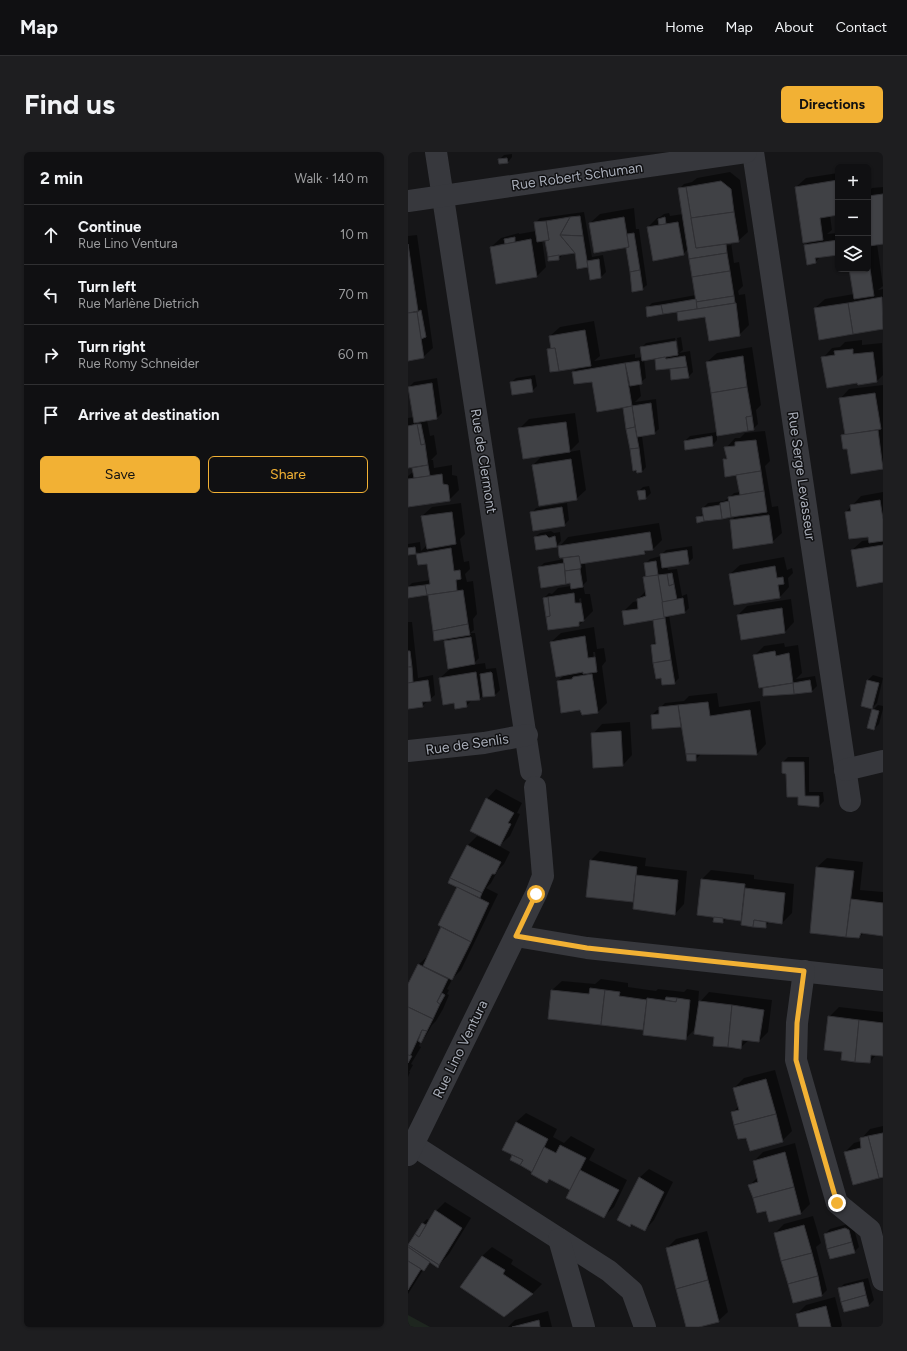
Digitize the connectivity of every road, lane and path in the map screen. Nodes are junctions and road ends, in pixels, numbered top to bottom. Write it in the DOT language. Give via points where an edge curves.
graph roads {
  1 [pos="436,152"];
  2 [pos="746,152"];
  3 [pos="753,152"];
  4 [pos="443,196"];
  5 [pos="408,201"];
  6 [pos="527,735"];
  7 [pos="408,751"];
  8 [pos="883,760"];
  9 [pos="845,770"];
  10 [pos="533,779"];
  11 [pos="850,801"];
  12 [pos="516,936"];
  13 [pos="804,971"];
  14 [pos="883,980"];
  15 [pos="410,1150"];
  16 [pos="876,1228"];
  17 [pos="559,1239"];
  18 [pos="883,1280"];
  19 [pos="584,1327"];
  20 [pos="645,1327"];
  1 -- 4 [label="street, Rue de Clermont"];
  2 -- 4 [label="street, Rue Robert Schuman"];
  3 -- 9 [label="street, Rue Serge Levasseur"];
  4 -- 5 [label="street, Rue Robert Schuman"];
  4 -- 6 [label="street, Rue de Clermont"];
  6 -- 7 [label="street, Rue de Senlis" via="484,743"];
  6 -- 10 [label="street, Rue de Clermont"];
  8 -- 9 [label="street"];
  9 -- 11 [label="street, Rue Serge Levasseur"];
  10 -- 12 [label="street, Rue Lino Ventura" via="542,852 542,876"];
  12 -- 13 [label="street" via="587,948"];
  12 -- 15 [label="street, Rue Lino Ventura"];
  13 -- 14 [label="street"];
  13 -- 16 [label="street" via="797,1023 796,1060 837,1203"];
  15 -- 17 [label="street, Rue Lino Ventura"];
  16 -- 18 [label="street"];
  17 -- 19 [label="street"];
  17 -- 20 [label="street, Rue Lino Ventura" via="609,1271 632,1291"];
}
